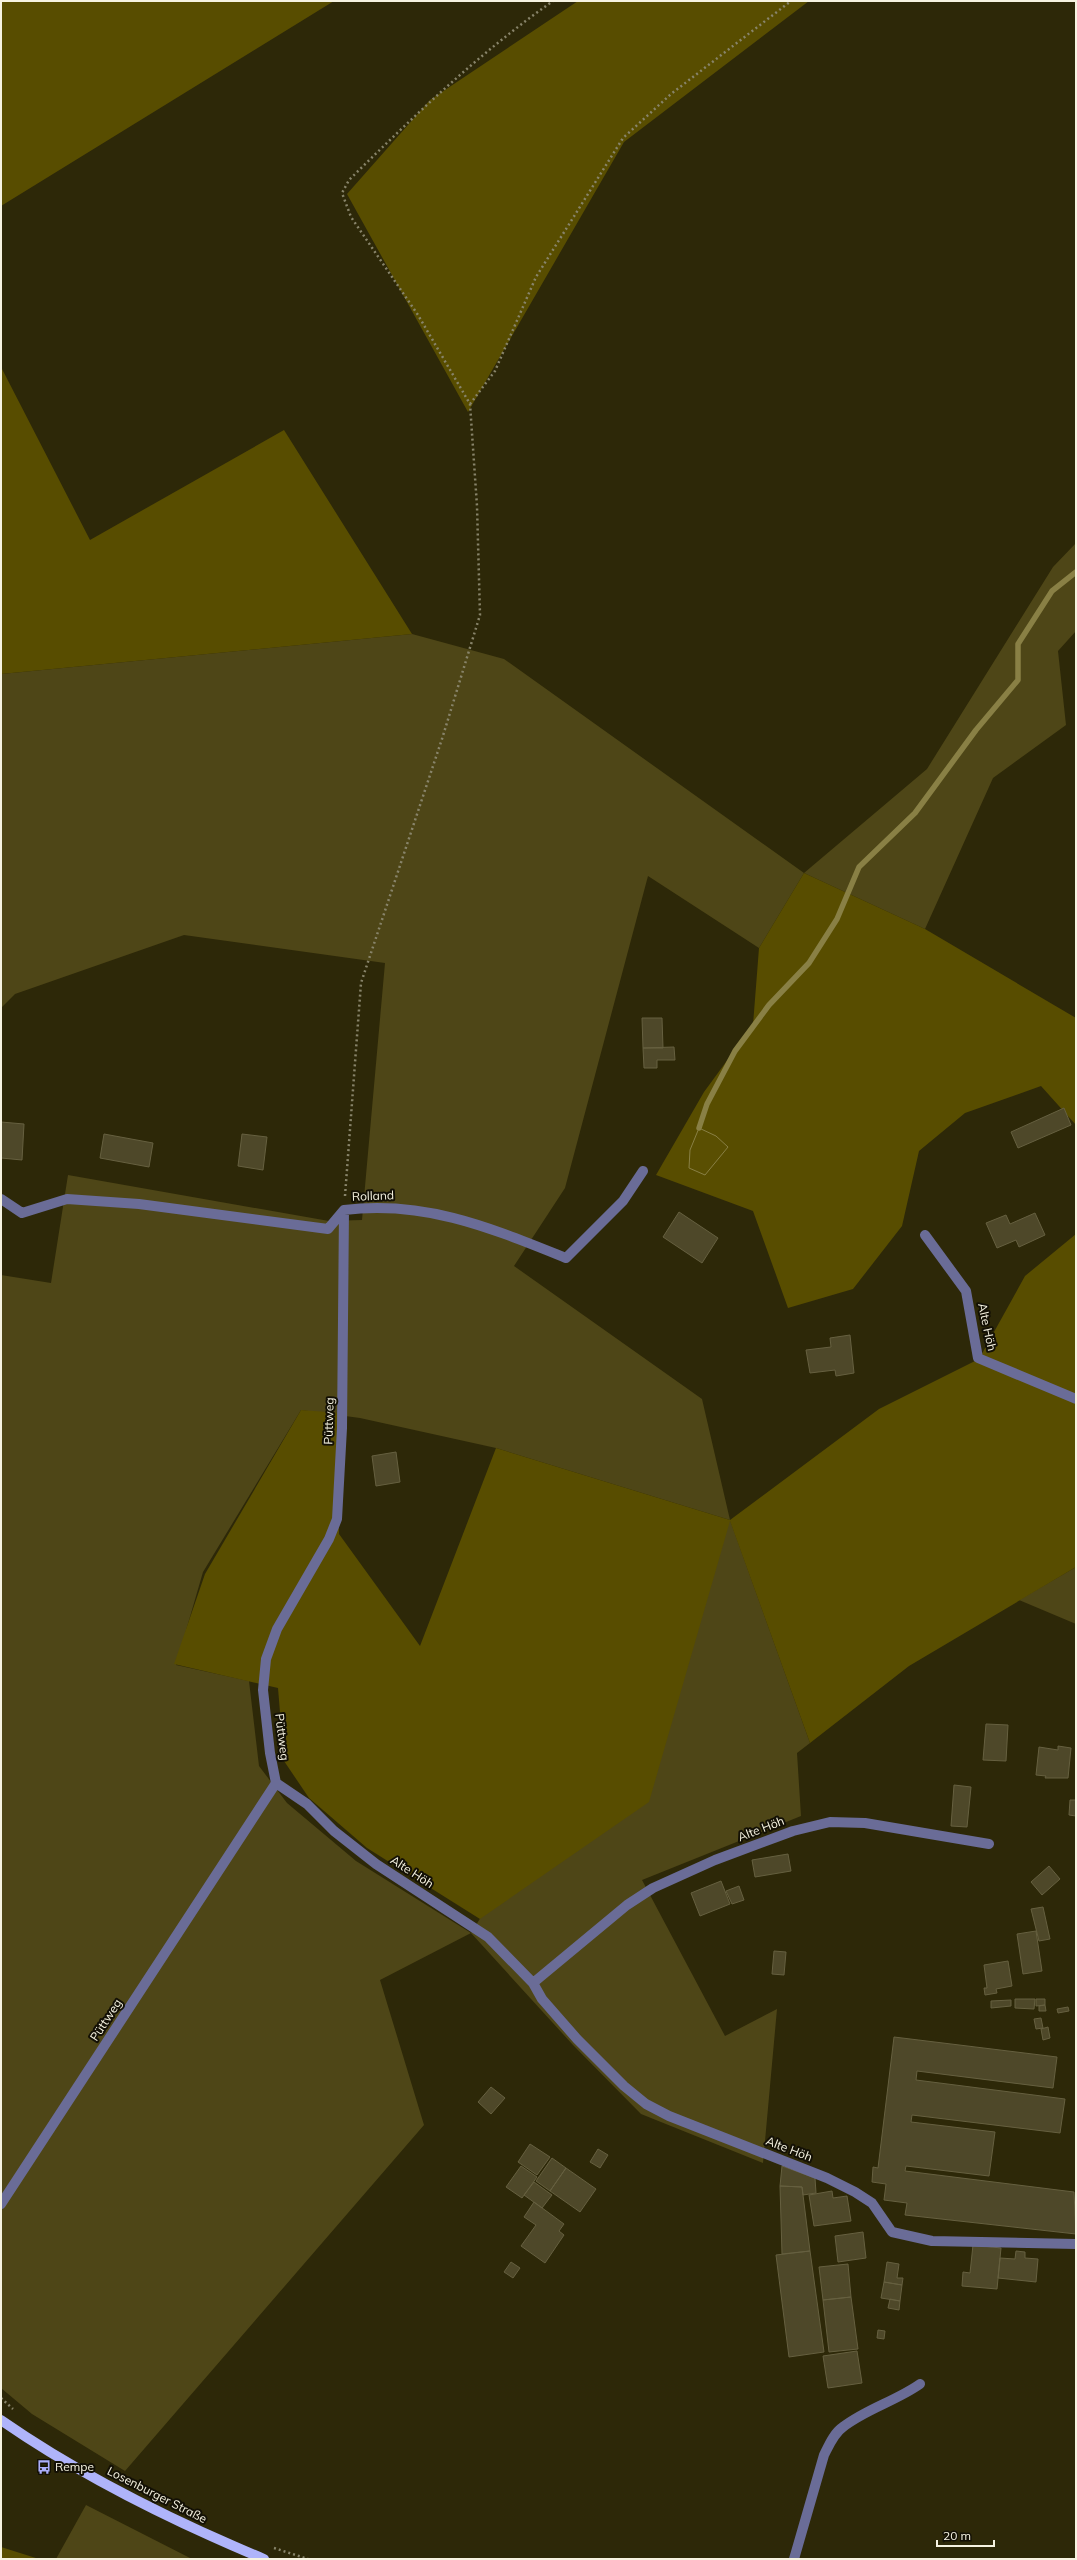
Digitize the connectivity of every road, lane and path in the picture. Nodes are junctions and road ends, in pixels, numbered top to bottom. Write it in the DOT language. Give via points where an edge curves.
graph roads {
  1 [pos="553,1"];
  2 [pos="791,1"];
  3 [pos="470,404"];
  4 [pos="643,1171"];
  5 [pos="1,1199"];
  6 [pos="344,1210"];
  7 [pos="925,1235"];
  8 [pos="1076,1399"];
  9 [pos="276,1783"];
  10 [pos="989,1844"];
  11 [pos="533,1983"];
  12 [pos="1,2204"];
  13 [pos="1076,2244"];
  14 [pos="920,2384"];
  15 [pos="1,2398"];
  16 [pos="16,2412"];
  17 [pos="1,2420"];
  18 [pos="270,2546"];
  19 [pos="264,2559"];
  20 [pos="308,2559"];
  21 [pos="794,2559"];
  1 -- 3 [label="path" via="522,23 430,100 349,180 342,193 351,217 418,315"];
  2 -- 3 [label="path" via="671,94 623,138 536,277 495,371"];
  3 -- 6 [label="path" via="478,506 480,615 361,983"];
  4 -- 6 [label="lane, Rolland" via="623,1201 566,1258 477,1224 442,1214 405,1208 368,1207"];
  5 -- 6 [label="lane, Rolland" via="22,1213 67,1199 139,1204 328,1229"];
  6 -- 9 [label="lane, Püttweg" via="342,1428 337,1519 329,1539 277,1629 266,1659 263,1690"];
  7 -- 8 [label="lane, Alte Höh" via="966,1291 978,1358"];
  9 -- 11 [label="lane, Alte Höh" via="307,1804 334,1831 376,1864 488,1937"];
  9 -- 12 [label="lane, Püttweg"];
  10 -- 11 [label="lane, Alte Höh" via="865,1823 830,1822 793,1831 715,1860 653,1888 627,1905"];
  11 -- 13 [label="lane, Alte Höh" via="542,1999 578,2039 624,2086 646,2104 669,2116 827,2178 855,2192 872,2203 892,2232 932,2241"];
  14 -- 21 [label="lane" via="905,2395 842,2427 831,2441 824,2455"];
  15 -- 16 [label="path"];
  17 -- 19 [label="main road, Losenburger Straße" via="144,2505"];
  18 -- 20 [label="path"];
}
